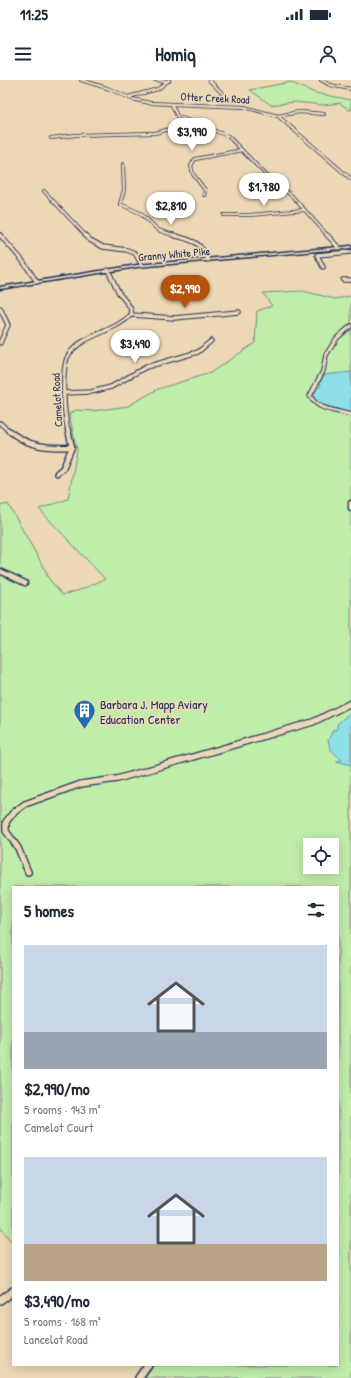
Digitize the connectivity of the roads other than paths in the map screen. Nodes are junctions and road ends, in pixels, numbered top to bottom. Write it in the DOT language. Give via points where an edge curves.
graph roads {
  1 [pos="81,80"];
  2 [pos="156,80"];
  3 [pos="209,80"];
  4 [pos="320,80"];
  5 [pos="169,81"];
  6 [pos="351,89"];
  7 [pos="225,96"];
  8 [pos="128,97"];
  9 [pos="172,105"];
  10 [pos="324,114"];
  11 [pos="278,116"];
  12 [pos="192,123"];
  13 [pos="51,138"];
  14 [pos="242,150"];
  15 [pos="123,164"];
  16 [pos="351,179"];
  17 [pos="44,191"];
  18 [pos="204,195"];
  19 [pos="306,210"];
  20 [pos="224,215"];
  21 [pos="0,235"];
  22 [pos="351,247"];
  23 [pos="339,248"];
  24 [pos="351,252"];
  25 [pos="208,260"];
  26 [pos="142,265"];
  27 [pos="323,267"];
  28 [pos="108,270"];
  29 [pos="343,280"];
  30 [pos="351,280"];
  31 [pos="37,282"];
  32 [pos="0,288"];
  33 [pos="0,308"];
  34 [pos="239,312"];
  35 [pos="132,315"];
  36 [pos="351,326"];
  37 [pos="211,341"];
  38 [pos="0,343"];
  39 [pos="65,393"];
  40 [pos="351,415"];
  41 [pos="0,423"];
  42 [pos="72,447"];
  43 [pos="57,473"];
  44 [pos="351,503"];
  45 [pos="351,508"];
  46 [pos="0,571"];
  47 [pos="25,583"];
  48 [pos="351,703"];
  49 [pos="28,872"];
  50 [pos="12,1292"];
  51 [pos="0,1300"];
  52 [pos="147,1366"];
  53 [pos="139,1378"];
  1 -- 8 [label="street, Otter Creek Road"];
  2 -- 5 [label="street"];
  3 -- 7 [label="street"];
  4 -- 6 [label="street"];
  5 -- 8 [label="street" via="158,89"];
  8 -- 9 [label="street, Otter Creek Road"];
  9 -- 11 [label="street, Otter Creek Road" via="244,107"];
  9 -- 12 [label="street" via="172,110 177,116"];
  10 -- 11 [label="street" via="299,112"];
  11 -- 16 [label="street, Otter Creek Road"];
  12 -- 13 [label="street" via="149,135"];
  12 -- 14 [label="street" via="228,136"];
  14 -- 18 [label="street" via="209,154 195,159 191,166 193,174 205,190"];
  14 -- 19 [label="street"];
  15 -- 25 [label="street" via="124,190 120,204 140,213 158,230 197,242 202,246"];
  17 -- 26 [label="street" via="90,240 103,247 135,253"];
  19 -- 20 [label="street"];
  19 -- 23 [label="street"];
  21 -- 31 [label="street"];
  22 -- 23 [label="main road, Granny White Pike"];
  23 -- 25 [label="main road, Granny White Pike"];
  24 -- 27 [label="street" via="317,255"];
  25 -- 26 [label="main road, Granny White Pike"];
  26 -- 28 [label="main road, Granny White Pike"];
  28 -- 31 [label="main road, Granny White Pike"];
  28 -- 35 [label="street"];
  29 -- 30 [label="street"];
  31 -- 32 [label="main road, Granny White Pike"];
  33 -- 38 [label="street" via="8,325"];
  34 -- 35 [label="street" via="174,318"];
  35 -- 39 [label="street, Camelot Road" via="123,323 89,337 72,350 64,365"];
  36 -- 40 [label="street" via="337,338 326,355 323,371 310,396 318,405"];
  37 -- 39 [label="street" via="206,347 192,354 148,366 111,388 94,392"];
  39 -- 42 [label="street, Camelot Road" via="66,423"];
  41 -- 42 [label="street" via="16,438 29,444"];
  42 -- 43 [label="street" via="63,468"];
  44 -- 45 [label="street"];
  46 -- 47 [label="street"];
  48 -- 49 [label="street" via="313,722 117,779 88,782 19,808 9,817 5,827 18,848"];
  50 -- 51 [label="street"];
  52 -- 53 [label="street"];
}
